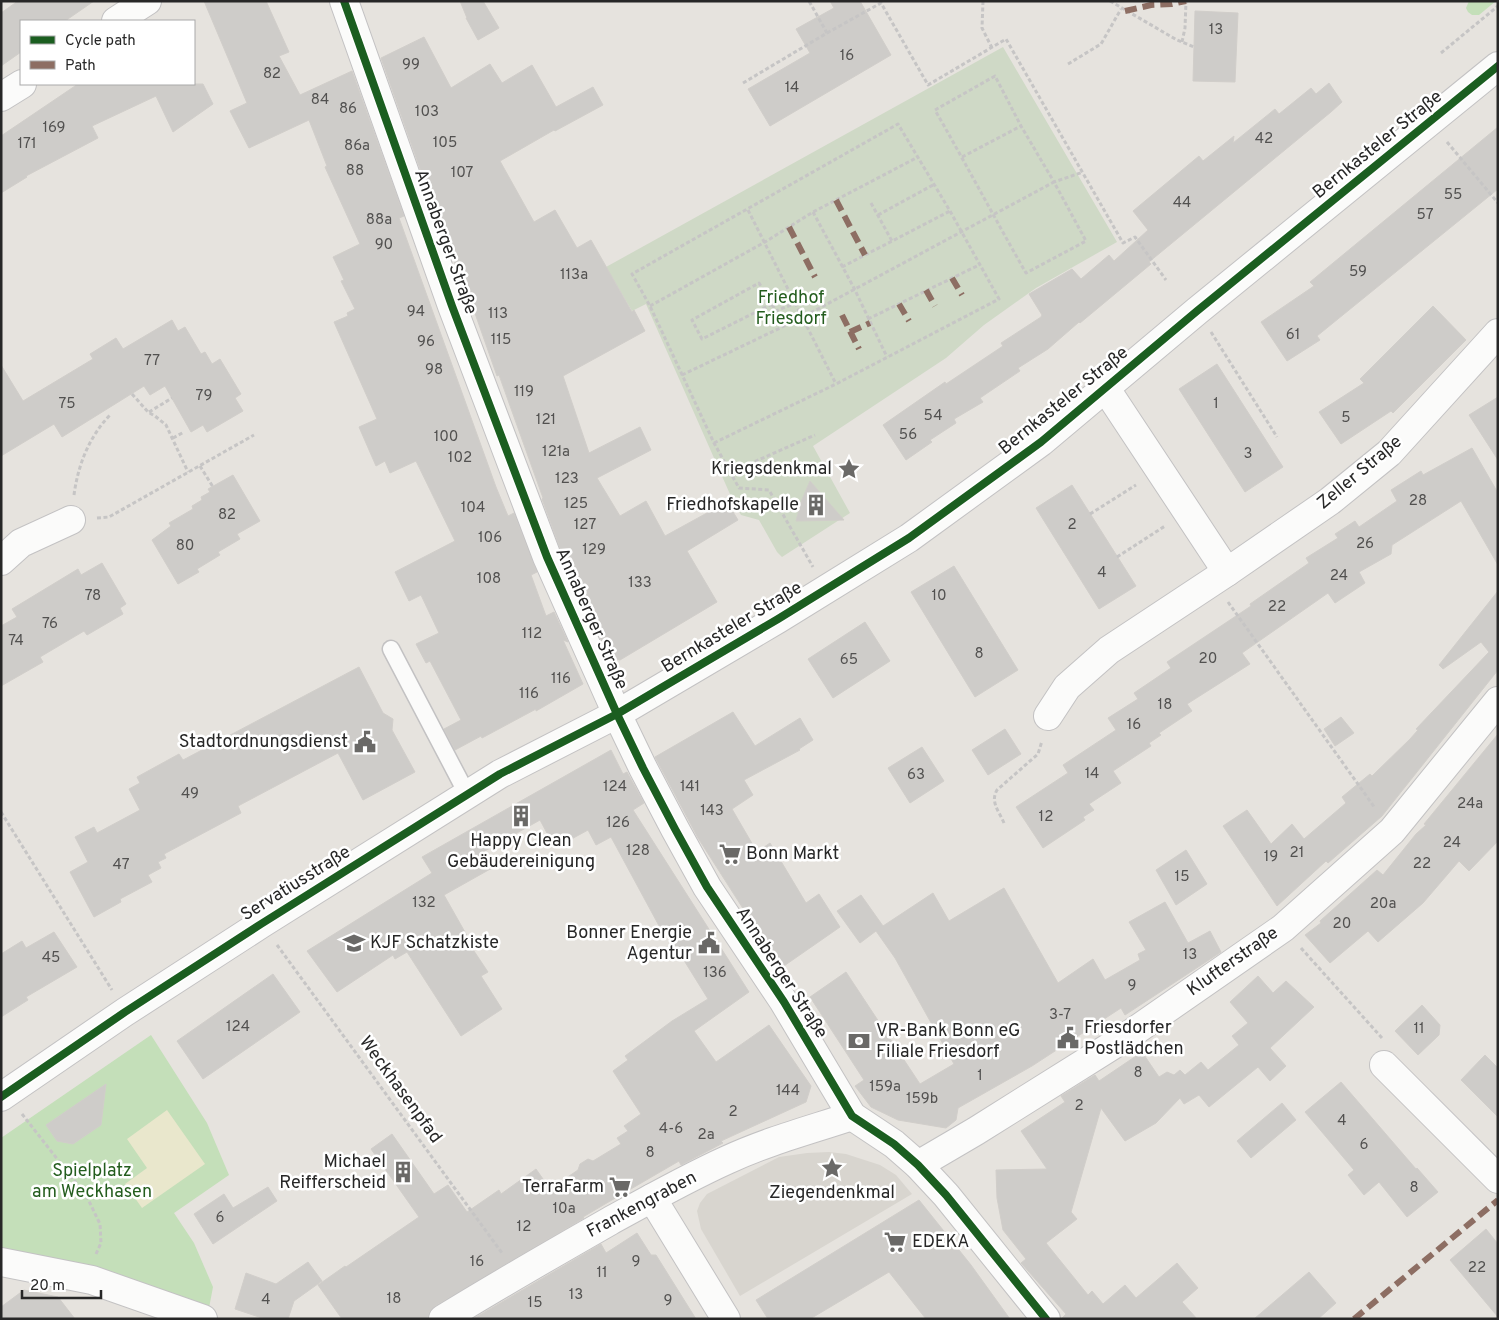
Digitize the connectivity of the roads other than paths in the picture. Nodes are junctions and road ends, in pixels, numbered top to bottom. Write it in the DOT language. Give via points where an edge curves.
graph roads {
  1 [pos="147,1"];
  2 [pos="344,1"];
  3 [pos="118,20"];
  4 [pos="1498,66"];
  5 [pos="20,85"];
  6 [pos="1,97"];
  7 [pos="1498,332"];
  8 [pos="1106,389"];
  9 [pos="71,520"];
  10 [pos="1,561"];
  11 [pos="1221,576"];
  12 [pos="390,649"];
  13 [pos="1498,700"];
  14 [pos="617,714"];
  15 [pos="1048,716"];
  16 [pos="467,794"];
  17 [pos="1384,1065"];
  18 [pos="4,1096"];
  19 [pos="852,1116"];
  20 [pos="918,1165"];
  21 [pos="1496,1173"];
  22 [pos="652,1198"];
  23 [pos="1,1262"];
  24 [pos="203,1319"];
  25 [pos="443,1319"];
  26 [pos="726,1319"];
  27 [pos="1046,1319"];
  1 -- 3 [label="street"];
  2 -- 14 [label="street, Annaberger Straße" via="452,306 547,557"];
  4 -- 8 [label="street, Bernkasteler Straße"];
  5 -- 6 [label="street"];
  7 -- 11 [label="street, Zeller Straße" via="1389,453 1330,501"];
  8 -- 11 [label="street" via="1187,512"];
  8 -- 14 [label="street, Bernkasteler Straße" via="1041,442 909,538"];
  9 -- 10 [label="street" via="21,543"];
  11 -- 15 [label="street, Zeller Straße" via="1109,650 1067,687"];
  12 -- 16 [label="lane"];
  13 -- 20 [label="street, Klufterstraße" via="1392,831 1283,928 1130,1034"];
  14 -- 16 [label="street, Servatiusstraße"];
  14 -- 19 [label="street, Annaberger Straße" via="706,887 784,1002"];
  16 -- 18 [label="street, Servatiusstraße" via="125,1012"];
  17 -- 21 [label="street"];
  19 -- 20 [label="street, Annaberger Straße" via="894,1144"];
  19 -- 22 [label="street, Frankengraben" via="772,1141 726,1160"];
  20 -- 27 [label="street, Annaberger Straße"];
  22 -- 25 [label="street, Frankengraben"];
  22 -- 26 [label="street"];
  23 -- 24 [label="street" via="92,1280"];
}
